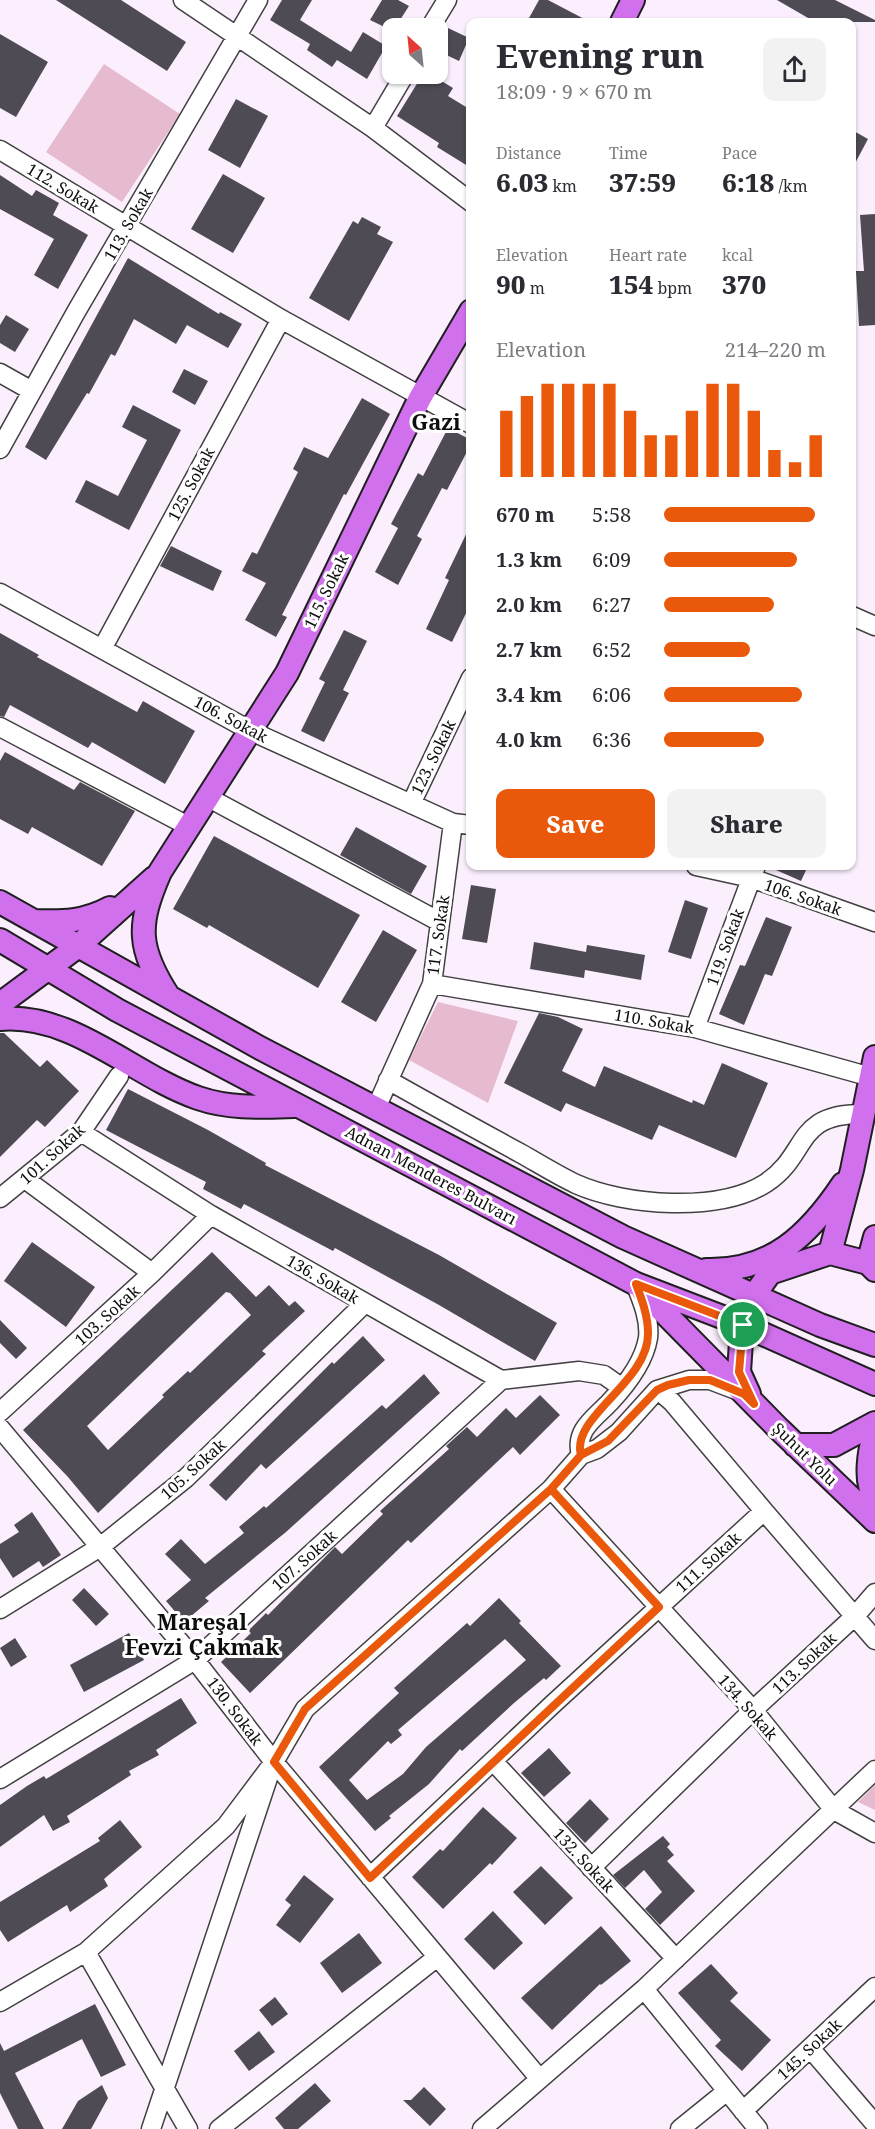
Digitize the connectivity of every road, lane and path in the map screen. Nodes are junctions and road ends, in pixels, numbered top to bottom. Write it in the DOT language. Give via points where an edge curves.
graph roads {
  1 [pos="183,0"];
  2 [pos="258,0"];
  3 [pos="447,0"];
  4 [pos="633,0"];
  5 [pos="436,18"];
  6 [pos="624,18"];
  7 [pos="237,36"];
  8 [pos="399,84"];
  9 [pos="373,129"];
  10 [pos="0,150"];
  11 [pos="466,198"];
  12 [pos="126,226"];
  13 [pos="281,319"];
  14 [pos="466,320"];
  15 [pos="0,373"];
  16 [pos="32,391"];
  17 [pos="420,398"];
  18 [pos="466,421"];
  19 [pos="0,449"];
  20 [pos="0,593"];
  21 [pos="856,622"];
  22 [pos="875,626"];
  23 [pos="102,649"];
  24 [pos="466,688"];
  25 [pos="0,727"];
  26 [pos="251,731"];
  27 [pos="209,798"];
  28 [pos="411,804"];
  29 [pos="462,824"];
  30 [pos="188,826"];
  31 [pos="163,867"];
  32 [pos="734,870"];
  33 [pos="753,872"];
  34 [pos="0,902"];
  35 [pos="31,921"];
  36 [pos="440,922"];
  37 [pos="875,922"];
  38 [pos="1,942"];
  39 [pos="76,947"];
  40 [pos="46,968"];
  41 [pos="432,984"];
  42 [pos="170,998"];
  43 [pos="0,1004"];
  44 [pos="0,1019"];
  45 [pos="695,1028"];
  46 [pos="873,1067"];
  47 [pos="119,1076"];
  48 [pos="388,1080"];
  49 [pos="295,1106"];
  50 [pos="376,1108"];
  51 [pos="864,1114"];
  52 [pos="81,1132"];
  53 [pos="852,1170"];
  54 [pos="25,1179"];
  55 [pos="0,1198"];
  56 [pos="211,1215"];
  57 [pos="875,1237"];
  58 [pos="830,1253"];
  59 [pos="872,1267"];
  60 [pos="697,1269"];
  61 [pos="152,1273"];
  62 [pos="636,1284"];
  63 [pos="754,1295"];
  64 [pos="365,1304"];
  65 [pos="743,1325"];
  66 [pos="875,1345"];
  67 [pos="501,1380"];
  68 [pos="875,1384"];
  69 [pos="621,1387"];
  70 [pos="663,1395"];
  71 [pos="749,1399"];
  72 [pos="0,1412"];
  73 [pos="875,1423"];
  74 [pos="0,1428"];
  75 [pos="875,1433"];
  76 [pos="795,1445"];
  77 [pos="581,1455"];
  78 [pos="551,1489"];
  79 [pos="875,1497"];
  80 [pos="764,1511"];
  81 [pos="875,1521"];
  82 [pos="100,1547"];
  83 [pos="875,1593"];
  84 [pos="659,1607"];
  85 [pos="0,1609"];
  86 [pos="855,1616"];
  87 [pos="875,1640"];
  88 [pos="195,1660"];
  89 [pos="753,1710"];
  90 [pos="493,1761"];
  91 [pos="274,1762"];
  92 [pos="875,1770"];
  93 [pos="0,1779"];
  94 [pos="834,1810"];
  95 [pos="875,1833"];
  96 [pos="591,1868"];
  97 [pos="370,1878"];
  98 [pos="86,1952"];
  99 [pos="436,1958"];
  100 [pos="676,1959"];
  101 [pos="875,1987"];
  102 [pos="644,1989"];
  103 [pos="0,2002"];
  104 [pos="810,2048"];
  105 [pos="539,2078"];
  106 [pos="728,2091"];
  107 [pos="166,2092"];
  108 [pos="743,2110"];
  109 [pos="875,2124"];
  110 [pos="151,2129"];
  111 [pos="188,2129"];
  112 [pos="219,2129"];
  113 [pos="482,2129"];
  114 [pos="680,2129"];
  115 [pos="758,2129"];
  1 -- 7 [label="street"];
  2 -- 7 [label="street, 113. Sokak"];
  3 -- 5 [label="street"];
  4 -- 6 [label="main road"];
  7 -- 9 [label="street"];
  7 -- 12 [label="street, 113. Sokak"];
  8 -- 9 [label="street"];
  9 -- 11 [label="street"];
  10 -- 12 [label="street, 112. Sokak"];
  12 -- 13 [label="street, 112. Sokak"];
  12 -- 16 [label="street, 113. Sokak"];
  13 -- 17 [label="street, 112. Sokak"];
  13 -- 23 [label="street, 125. Sokak"];
  14 -- 17 [label="main road, 115. Sokak"];
  15 -- 16 [label="street"];
  16 -- 19 [label="street, 113. Sokak"];
  17 -- 18 [label="street"];
  17 -- 26 [label="main road, 115. Sokak" via="287,673"];
  20 -- 23 [label="street, 106. Sokak"];
  21 -- 22 [label="street"];
  23 -- 26 [label="street, 106. Sokak"];
  24 -- 28 [label="street, 123. Sokak"];
  25 -- 30 [label="street"];
  26 -- 27 [label="main road, 115. Sokak"];
  26 -- 28 [label="street, 106. Sokak"];
  27 -- 30 [label="main road, 115. Sokak"];
  27 -- 36 [label="street"];
  28 -- 29 [label="street, 106. Sokak"];
  29 -- 36 [label="street, 117. Sokak"];
  30 -- 31 [label="main road, 115. Sokak"];
  31 -- 35 [label="main road, 115. Sokak" via="115,906 93,918 69,923"];
  31 -- 39 [label="main road"];
  31 -- 42 [label="main road" via="147,902 144,939 147,959"];
  32 -- 33 [label="street, 106. Sokak"];
  33 -- 37 [label="street, 106. Sokak"];
  33 -- 45 [label="street, 119. Sokak"];
  34 -- 35 [label="main road, Adnan Menderes Bulvarı"];
  35 -- 38 [label="main road"];
  35 -- 39 [label="main road, Adnan Menderes Bulvarı"];
  36 -- 41 [label="street, 117. Sokak"];
  38 -- 40 [label="main road, Adnan Menderes Bulvarı"];
  39 -- 40 [label="main road"];
  39 -- 42 [label="main road, Adnan Menderes Bulvarı"];
  40 -- 43 [label="main road"];
  40 -- 49 [label="main road, Adnan Menderes Bulvarı"];
  41 -- 45 [label="street, 110. Sokak"];
  41 -- 48 [label="street, 117. Sokak"];
  42 -- 50 [label="main road, Adnan Menderes Bulvarı"];
  44 -- 49 [label="main road" via="18,1017 63,1028 198,1098 239,1108"];
  45 -- 46 [label="street, 110. Sokak"];
  46 -- 51 [label="main road"];
  47 -- 52 [label="street, 101. Sokak"];
  48 -- 50 [label="street, 117. Sokak"];
  48 -- 51 [label="street" via="577,1184 616,1196 657,1201 730,1198 766,1183 823,1119"];
  49 -- 62 [label="main road, Adnan Menderes Bulvarı"];
  50 -- 60 [label="main road, Adnan Menderes Bulvarı" via="623,1236"];
  51 -- 53 [label="main road"];
  52 -- 54 [label="street, 101. Sokak"];
  52 -- 56 [label="street, 136. Sokak"];
  53 -- 58 [label="main road"];
  53 -- 60 [label="main road" via="832,1200 789,1247 739,1269"];
  54 -- 55 [label="street, 101. Sokak"];
  54 -- 61 [label="street"];
  56 -- 61 [label="street, 103. Sokak"];
  56 -- 64 [label="street, 136. Sokak"];
  57 -- 59 [label="main road"];
  58 -- 59 [label="main road"];
  58 -- 63 [label="main road" via="770,1273"];
  60 -- 63 [label="main road, Adnan Menderes Bulvarı"];
  61 -- 72 [label="street, 103. Sokak"];
  62 -- 65 [label="main road, Adnan Menderes Bulvarı"];
  62 -- 69 [label="street" via="645,1309 648,1335 643,1359"];
  62 -- 71 [label="main road, Şuhut Yolu"];
  63 -- 65 [label="main road" via="743,1311"];
  63 -- 66 [label="main road, Adnan Menderes Bulvarı"];
  64 -- 67 [label="street, 136. Sokak"];
  64 -- 82 [label="street, 105. Sokak" via="186,1478"];
  65 -- 68 [label="main road, Adnan Menderes Bulvarı"];
  65 -- 71 [label="main road" via="739,1372"];
  67 -- 69 [label="street" via="579,1371 604,1375"];
  67 -- 88 [label="street, 107. Sokak"];
  69 -- 77 [label="street" via="586,1425 579,1446"];
  70 -- 80 [label="street"];
  71 -- 76 [label="main road, Şuhut Yolu"];
  71 -- 77 [label="street" via="710,1380 668,1385 657,1390 608,1441"];
  73 -- 76 [label="main road" via="834,1444"];
  74 -- 82 [label="street, 130. Sokak"];
  75 -- 79 [label="main road" via="870,1447 870,1491"];
  76 -- 81 [label="main road, Şuhut Yolu"];
  77 -- 78 [label="street"];
  78 -- 84 [label="street, 134. Sokak"];
  78 -- 91 [label="street" via="305,1709"];
  80 -- 84 [label="street, 111. Sokak"];
  80 -- 86 [label="street"];
  82 -- 85 [label="street, 105. Sokak"];
  82 -- 88 [label="street, 130. Sokak"];
  83 -- 86 [label="street, 113. Sokak"];
  84 -- 89 [label="street, 134. Sokak"];
  84 -- 90 [label="street, 111. Sokak"];
  86 -- 87 [label="street"];
  86 -- 89 [label="street, 113. Sokak"];
  88 -- 91 [label="street, 130. Sokak"];
  88 -- 93 [label="street, 107. Sokak"];
  89 -- 94 [label="street, 134. Sokak"];
  89 -- 96 [label="street, 113. Sokak"];
  90 -- 96 [label="street, 132. Sokak"];
  90 -- 97 [label="street, 111. Sokak"];
  91 -- 97 [label="street, 130. Sokak"];
  91 -- 98 [label="street" via="226,1826"];
  91 -- 107 [label="street"];
  92 -- 94 [label="street"];
  94 -- 95 [label="street"];
  94 -- 100 [label="street"];
  96 -- 100 [label="street, 132. Sokak"];
  97 -- 99 [label="street, 130. Sokak"];
  98 -- 103 [label="street"];
  98 -- 107 [label="street"];
  99 -- 105 [label="street, 130. Sokak"];
  99 -- 112 [label="street"];
  100 -- 102 [label="street"];
  101 -- 104 [label="street, 145. Sokak"];
  102 -- 105 [label="street"];
  102 -- 106 [label="street"];
  104 -- 108 [label="street, 145. Sokak"];
  104 -- 109 [label="street"];
  105 -- 113 [label="street"];
  106 -- 108 [label="street"];
  106 -- 114 [label="street"];
  107 -- 110 [label="street"];
  107 -- 111 [label="street"];
  108 -- 115 [label="street"];
}
